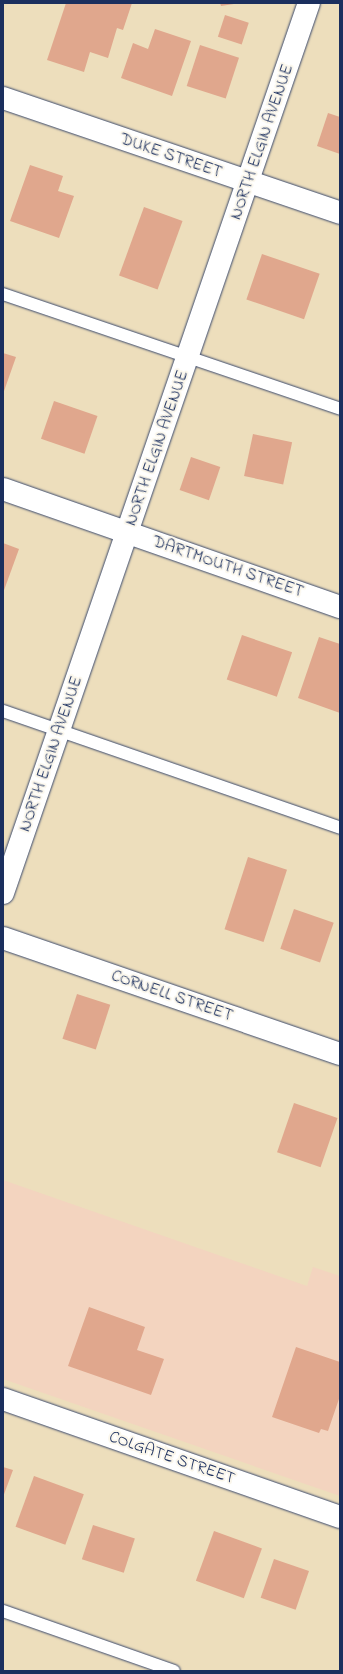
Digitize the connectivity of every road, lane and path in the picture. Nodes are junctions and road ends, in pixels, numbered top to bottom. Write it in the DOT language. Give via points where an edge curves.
graph roads {
  1 [pos="309,3"];
  2 [pos="3,98"];
  3 [pos="248,182"];
  4 [pos="340,213"];
  5 [pos="3,294"];
  6 [pos="188,358"];
  7 [pos="340,409"];
  8 [pos="3,489"];
  9 [pos="128,532"];
  10 [pos="340,607"];
  11 [pos="3,711"];
  12 [pos="59,730"];
  13 [pos="340,828"];
  14 [pos="3,893"];
  15 [pos="3,938"];
  16 [pos="340,1054"];
  17 [pos="3,1399"];
  18 [pos="340,1517"];
  19 [pos="3,1611"];
  20 [pos="174,1671"];
  1 -- 3 [label="street, NORTH ELGIN AVENUE"];
  2 -- 3 [label="street, DUKE STREET"];
  3 -- 4 [label="street, DUKE STREET"];
  3 -- 6 [label="street, NORTH ELGIN AVENUE"];
  5 -- 6 [label="lane"];
  6 -- 7 [label="lane"];
  6 -- 9 [label="street, NORTH ELGIN AVENUE"];
  8 -- 9 [label="street, DARTMOUTH STREET"];
  9 -- 10 [label="street, DARTMOUTH STREET"];
  9 -- 12 [label="street, NORTH ELGIN AVENUE"];
  11 -- 12 [label="lane"];
  12 -- 13 [label="lane"];
  12 -- 14 [label="street, NORTH ELGIN AVENUE"];
  15 -- 16 [label="street, CORNELL STREET"];
  17 -- 18 [label="street, COLGATE STREET"];
  19 -- 20 [label="lane"];
}
